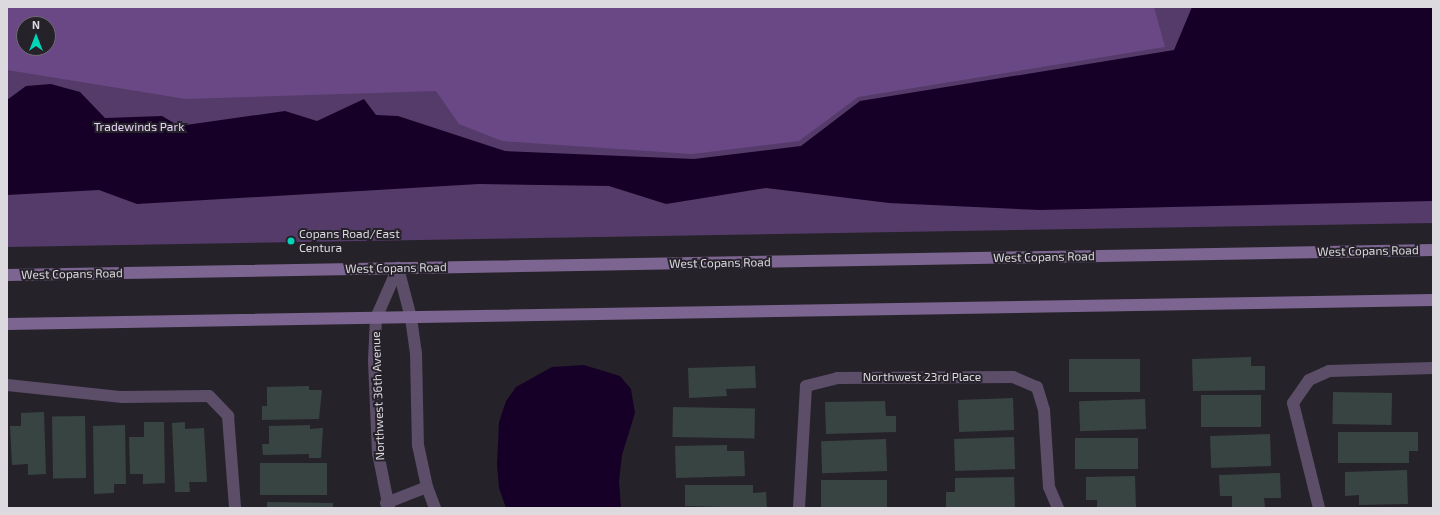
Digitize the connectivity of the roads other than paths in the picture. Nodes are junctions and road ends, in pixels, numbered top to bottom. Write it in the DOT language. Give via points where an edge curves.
graph roads {
  1 [pos="1433,250"];
  2 [pos="398,268"];
  3 [pos="7,275"];
  4 [pos="1433,300"];
  5 [pos="376,318"];
  6 [pos="411,318"];
  7 [pos="7,324"];
  8 [pos="1433,368"];
  9 [pos="7,385"];
  10 [pos="427,487"];
  11 [pos="388,506"];
  12 [pos="235,508"];
  13 [pos="435,508"];
  14 [pos="799,508"];
  15 [pos="1058,508"];
  16 [pos="1319,508"];
  1 -- 2 [label="main road, West Copans Road"];
  2 -- 3 [label="main road, West Copans Road"];
  2 -- 5 [label="street, Northwest 36th Avenue"];
  2 -- 6 [label="street"];
  4 -- 6 [label="main road"];
  5 -- 6 [label="main road"];
  5 -- 7 [label="main road"];
  5 -- 11 [label="street, Northwest 36th Avenue" via="374,360 378,453"];
  6 -- 10 [label="street" via="416,353 418,446"];
  8 -- 16 [label="street" via="1329,371 1309,380 1293,402"];
  9 -- 12 [label="street" via="122,397 209,396 228,416"];
  10 -- 11 [label="street"];
  10 -- 13 [label="street"];
  14 -- 15 [label="street, Northwest 23rd Place" via="806,386 837,378 1013,377 1038,387 1044,410 1049,487"];
}
